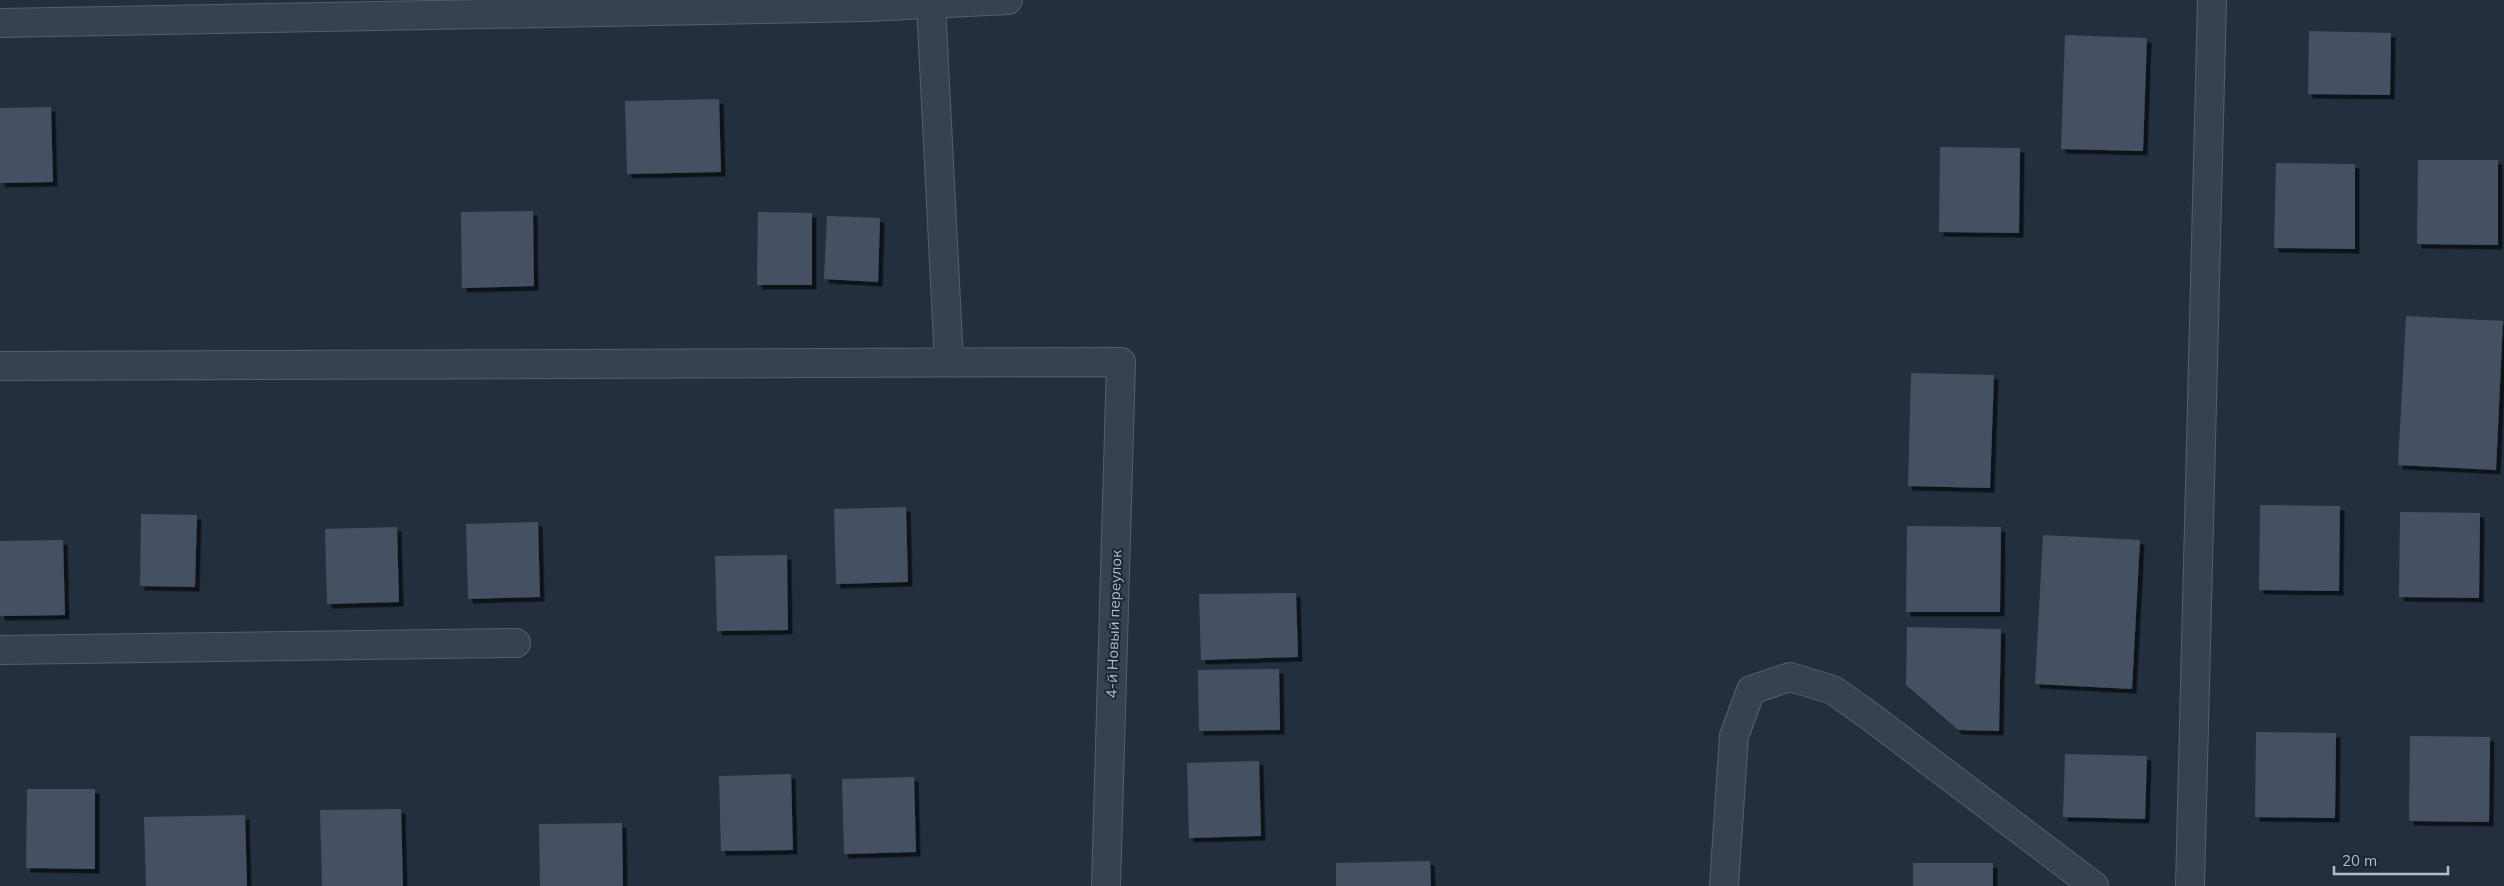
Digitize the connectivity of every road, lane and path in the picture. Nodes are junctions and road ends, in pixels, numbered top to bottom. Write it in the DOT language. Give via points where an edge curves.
graph roads {
  1 [pos="1008,0"];
  2 [pos="2212,0"];
  3 [pos="931,4"];
  4 [pos="0,23"];
  5 [pos="950,362"];
  6 [pos="0,366"];
  7 [pos="516,644"];
  8 [pos="0,650"];
  9 [pos="1106,886"];
  10 [pos="1724,886"];
  11 [pos="2094,886"];
  12 [pos="2190,886"];
  1 -- 3 [label="street"];
  2 -- 12 [label="street"];
  3 -- 4 [label="street"];
  3 -- 5 [label="street"];
  5 -- 6 [label="street"];
  5 -- 9 [label="street, 4-й Новый переулок" via="1121,362"];
  7 -- 8 [label="street"];
  10 -- 11 [label="street" via="1734,736 1751,690 1790,677 1833,690"];
}
